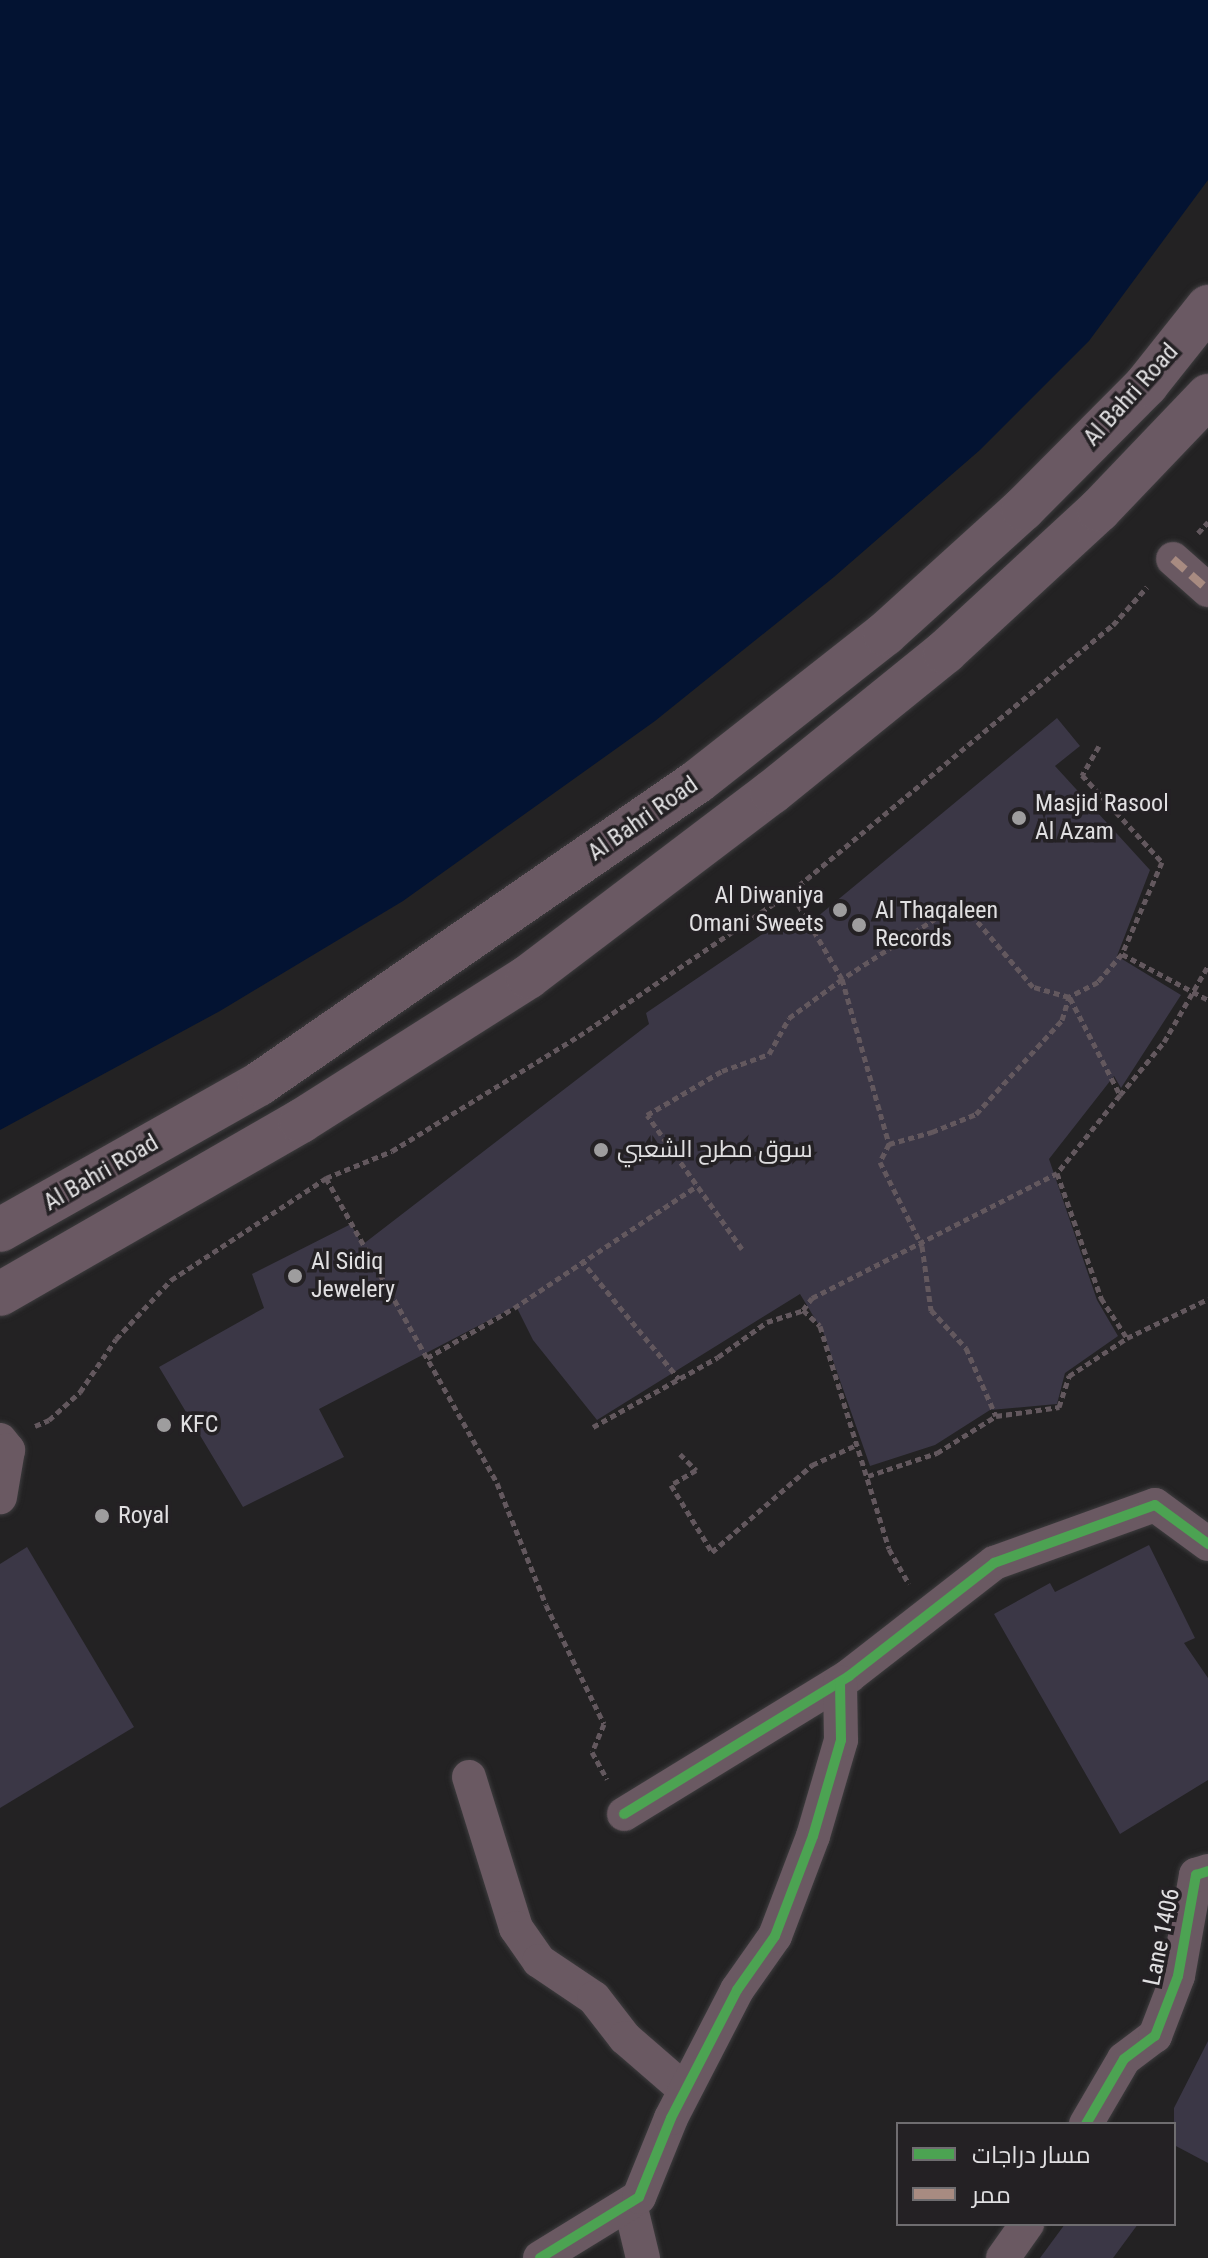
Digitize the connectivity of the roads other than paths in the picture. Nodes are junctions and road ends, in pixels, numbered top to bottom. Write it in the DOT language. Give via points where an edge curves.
graph roads {
  1 [pos="1208,307"];
  2 [pos="1208,396"];
  3 [pos="1173,559"];
  4 [pos="1208,590"];
  5 [pos="0,1230"];
  6 [pos="0,1294"];
  7 [pos="12,1435"];
  8 [pos="0,1497"];
  9 [pos="1208,1544"];
  10 [pos="840,1682"];
  11 [pos="469,1777"];
  12 [pos="620,1804"];
  13 [pos="1202,1873"];
  14 [pos="685,2090"];
  15 [pos="1087,2122"];
  16 [pos="630,2204"];
  17 [pos="540,2258"];
  18 [pos="643,2258"];
  1 -- 5 [label="main road, Al Bahri Road" via="1146,385 1012,520 885,634 698,781 259,1084"];
  2 -- 6 [label="main road" via="1099,510 945,652 772,792 528,977 301,1121"];
  3 -- 4 [label="street"];
  7 -- 8 [label="street"];
  9 -- 10 [label="street" via="1155,1505 994,1563"];
  10 -- 12 [label="street"];
  10 -- 14 [label="street" via="841,1740 813,1836 775,1936 737,1990"];
  11 -- 14 [label="street" via="516,1928 531,1950 594,1998 625,2038"];
  13 -- 15 [label="street, Lane 1406" via="1178,1976 1155,2036 1124,2059"];
  14 -- 16 [label="street" via="639,2197"];
  16 -- 17 [label="street"];
  16 -- 18 [label="street"];
}
